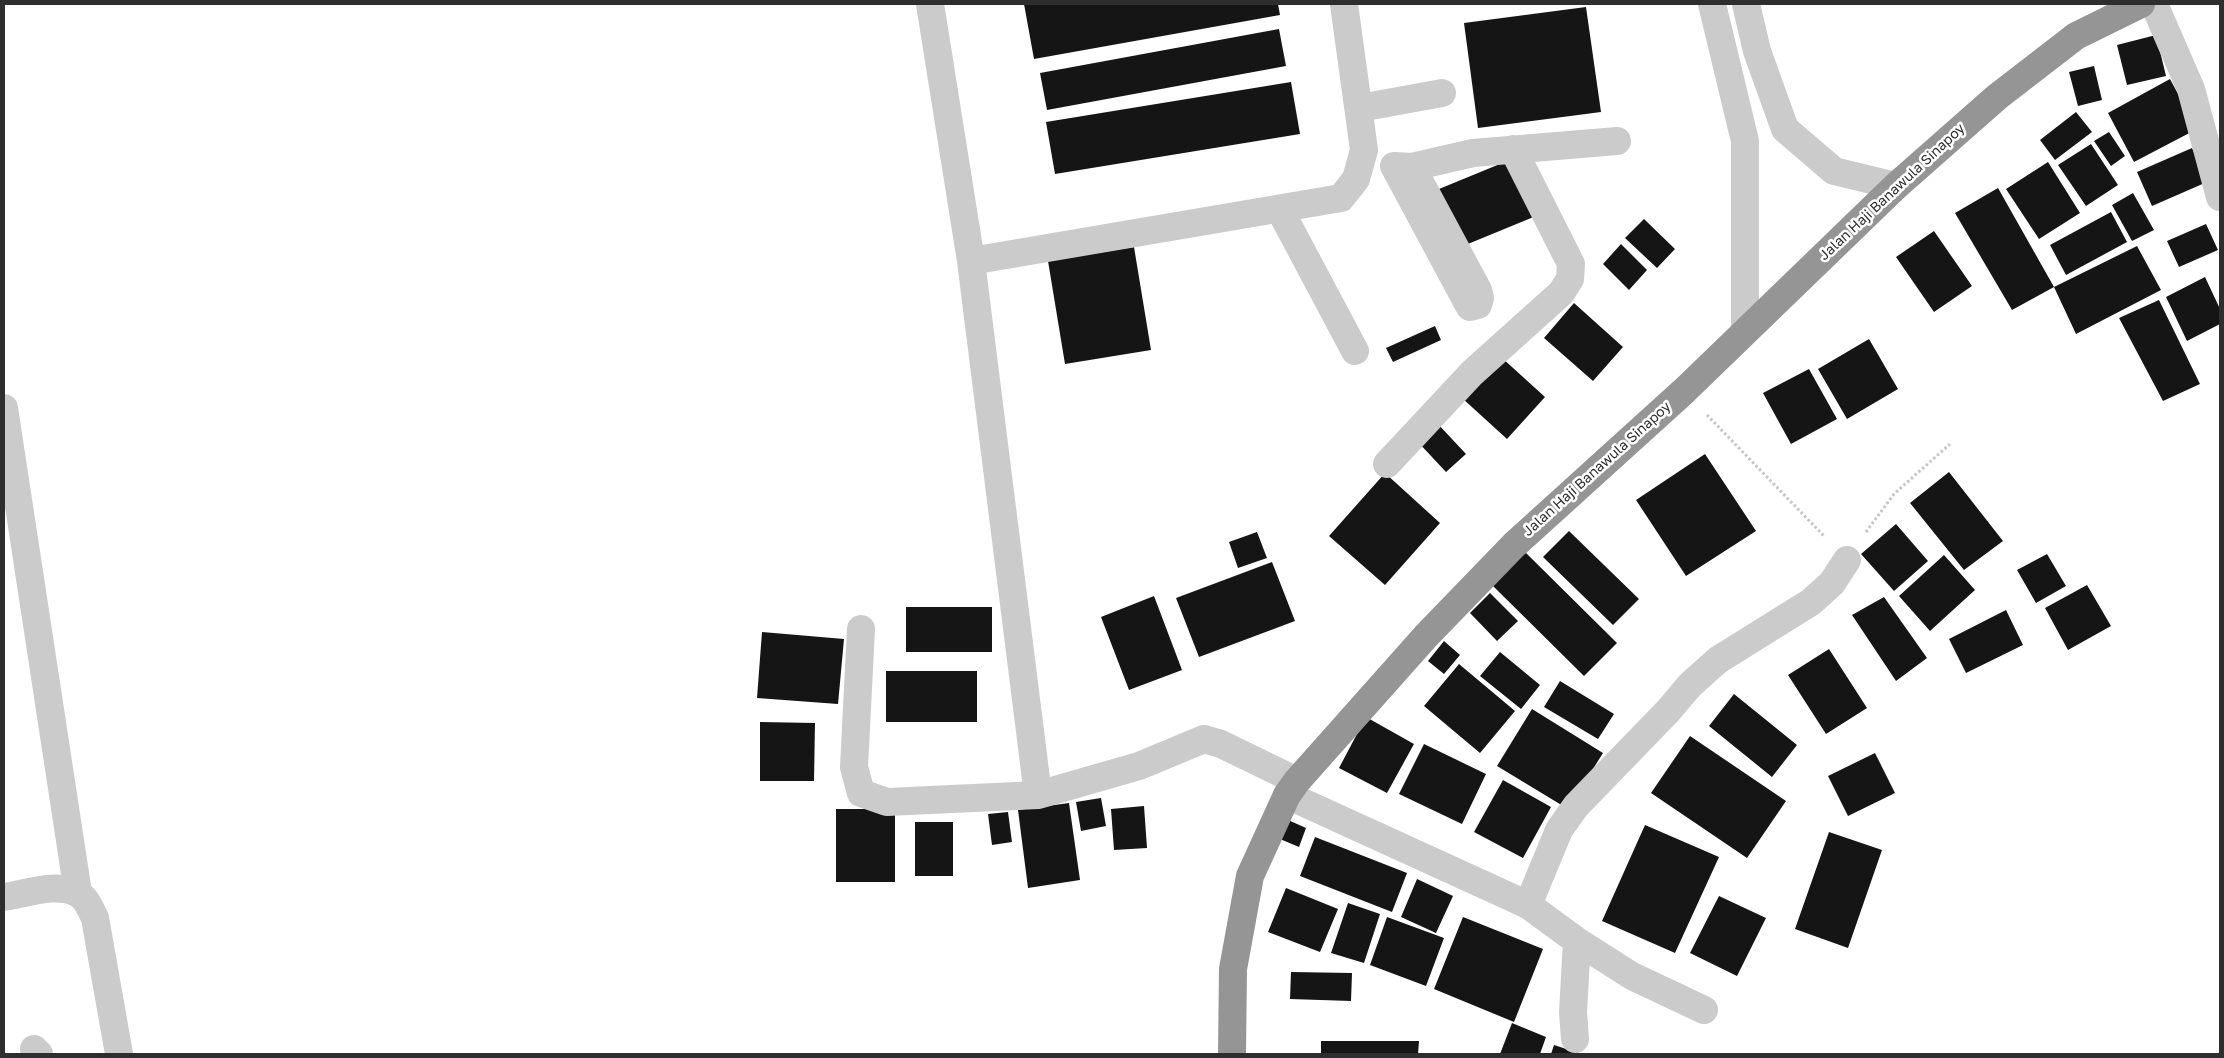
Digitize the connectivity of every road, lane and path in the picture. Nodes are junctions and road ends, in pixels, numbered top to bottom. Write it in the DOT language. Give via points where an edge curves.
graph roads {
  1 [pos="930,4"];
  2 [pos="1344,4"];
  3 [pos="1712,4"];
  4 [pos="1746,4"];
  5 [pos="2141,4"];
  6 [pos="2154,4"];
  7 [pos="1442,93"];
  8 [pos="1360,108"];
  9 [pos="1617,141"];
  10 [pos="1364,150"];
  11 [pos="1513,150"];
  12 [pos="1403,166"];
  13 [pos="1896,186"];
  14 [pos="2220,197"];
  15 [pos="1280,210"];
  16 [pos="1430,216"];
  17 [pos="971,261"];
  18 [pos="1745,330"];
  19 [pos="1355,351"];
  20 [pos="1684,391"];
  21 [pos="4,408"];
  22 [pos="1950,444"];
  23 [pos="1388,464"];
  24 [pos="1847,560"];
  25 [pos="861,629"];
  26 [pos="1292,788"];
  27 [pos="1038,795"];
  28 [pos="78,893"];
  29 [pos="4,897"];
  30 [pos="1528,905"];
  31 [pos="1577,941"];
  32 [pos="1704,1010"];
  33 [pos="1574,1039"];
  34 [pos="119,1054"];
  35 [pos="1232,1054"];
  1 -- 17 [label="street"];
  2 -- 8 [label="street"];
  3 -- 18 [label="street" via="1745,141"];
  4 -- 13 [label="street" via="1757,51 1785,129 1834,170"];
  5 -- 13 [label="highway, Jalan Haji Banawula Sinapoy" via="2076,36 1996,97"];
  6 -- 14 [label="street" via="2191,89"];
  7 -- 8 [label="street"];
  8 -- 10 [label="street"];
  9 -- 11 [label="street"];
  10 -- 12 [label="street" via="1389,166"];
  10 -- 15 [label="street" via="1356,179 1341,198"];
  11 -- 12 [label="street" via="1473,153"];
  11 -- 23 [label="street" via="1571,264 1570,279 1545,310 1472,373"];
  12 -- 16 [label="street"];
  13 -- 18 [label="highway, Jalan Haji Banawula Sinapoy"];
  15 -- 17 [label="street"];
  15 -- 19 [label="street"];
  17 -- 27 [label="street"];
  18 -- 20 [label="highway, Jalan Haji Banawula Sinapoy"];
  20 -- 24 [label="path"];
  20 -- 26 [label="highway, Jalan Haji Banawula Sinapoy" via="1514,545 1426,636"];
  21 -- 28 [label="street"];
  22 -- 24 [label="path" via="1894,494"];
  24 -- 30 [label="street" via="1832,583 1811,602 1718,660 1690,684 1576,806 1559,830"];
  25 -- 27 [label="street" via="854,767 861,792 888,802"];
  26 -- 27 [label="street" via="1221,744 1204,739 1139,766"];
  26 -- 30 [label="street"];
  26 -- 35 [label="highway, Jalan Haji Banawula Sinapoy" via="1250,876 1233,970"];
  28 -- 29 [label="street" via="52,889"];
  28 -- 34 [label="street" via="95,918"];
  30 -- 31 [label="street"];
  31 -- 32 [label="street" via="1632,976"];
  31 -- 33 [label="street"];
}
